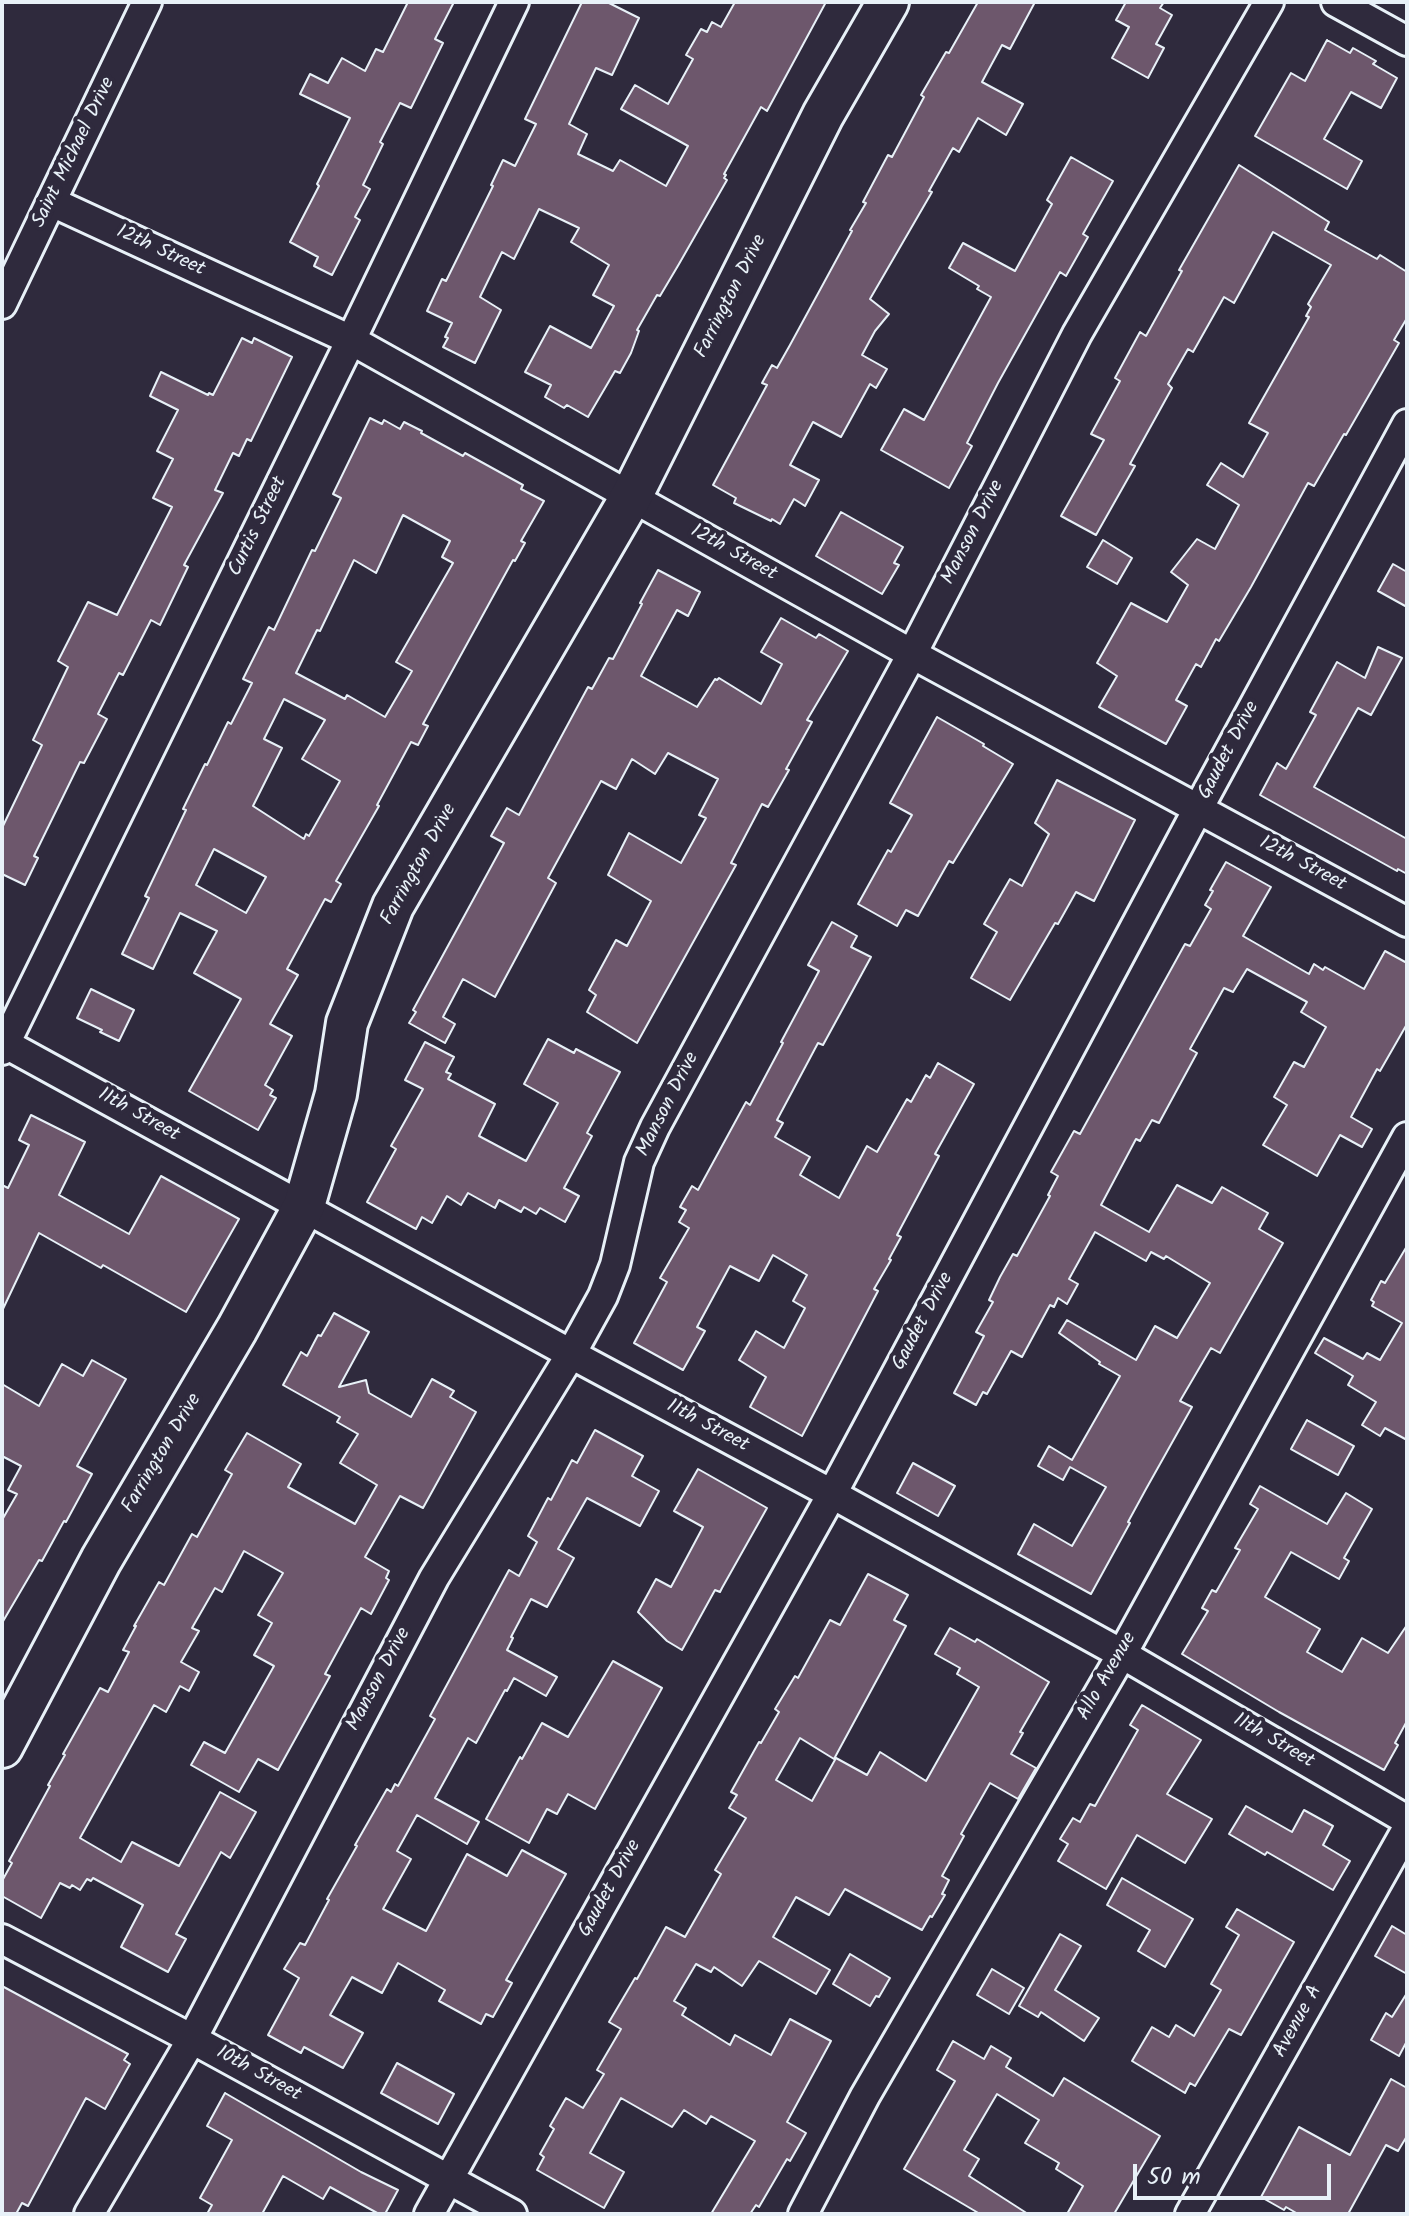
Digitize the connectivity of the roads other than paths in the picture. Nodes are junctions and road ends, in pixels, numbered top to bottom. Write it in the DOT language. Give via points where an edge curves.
graph roads {
  1 [pos="147,2"];
  2 [pos="514,2"];
  3 [pos="888,2"];
  4 [pos="1269,2"];
  5 [pos="1336,2"];
  6 [pos="1407,41"];
  7 [pos="52,202"];
  8 [pos="2,304"];
  9 [pos="351,340"];
  10 [pos="1407,424"];
  11 [pos="631,497"];
  12 [pos="912,654"];
  13 [pos="1198,809"];
  14 [pos="1407,922"];
  15 [pos="3,1045"];
  16 [pos="1407,1137"];
  17 [pos="304,1206"];
  18 [pos="571,1354"];
  19 [pos="832,1494"];
  20 [pos="1122,1654"];
  21 [pos="2,1747"];
  22 [pos="1407,1820"];
  23 [pos="1407,1829"];
  24 [pos="2,1939"];
  25 [pos="192,2039"];
  26 [pos="449,2179"];
  27 [pos="89,2214"];
  28 [pos="429,2214"];
  29 [pos="512,2214"];
  30 [pos="803,2214"];
  31 [pos="1190,2214"];
  1 -- 7 [label="street, Saint Michael Drive"];
  2 -- 9 [label="street, Curtis Street"];
  3 -- 11 [label="street, Farrington Drive" via="823,115"];
  4 -- 12 [label="street, Manson Drive" via="1077,334"];
  5 -- 6 [label="street"];
  7 -- 8 [label="street, Saint Michael Drive"];
  7 -- 9 [label="street, 12th Street"];
  9 -- 11 [label="street, 12th Street"];
  9 -- 15 [label="street, Curtis Street"];
  10 -- 13 [label="street, Gaudet Drive"];
  11 -- 12 [label="street, 12th Street"];
  11 -- 17 [label="street, Farrington Drive" via="393,906 347,1023 336,1094"];
  12 -- 13 [label="street, 12th Street"];
  12 -- 18 [label="street, Manson Drive" via="655,1127 639,1162 615,1265"];
  13 -- 14 [label="street, 12th Street"];
  13 -- 19 [label="street, Gaudet Drive"];
  15 -- 17 [label="street, 11th Street"];
  16 -- 20 [label="street, Allo Avenue"];
  17 -- 18 [label="street, 11th Street"];
  17 -- 21 [label="street, Farrington Drive" via="101,1560"];
  18 -- 19 [label="street, 11th Street"];
  18 -- 25 [label="street, Manson Drive" via="434,1578"];
  19 -- 20 [label="street, 11th Street"];
  19 -- 26 [label="street, Gaudet Drive"];
  20 -- 22 [label="street, 11th Street"];
  20 -- 30 [label="street, Allo Avenue" via="865,2096"];
  23 -- 31 [label="street, Avenue A"];
  24 -- 25 [label="street, 10th Street"];
  25 -- 26 [label="street, 10th Street"];
  25 -- 27 [label="street, Manson Drive"];
  26 -- 28 [label="street, Gaudet Drive"];
  26 -- 29 [label="street, 10th Street"];
}
